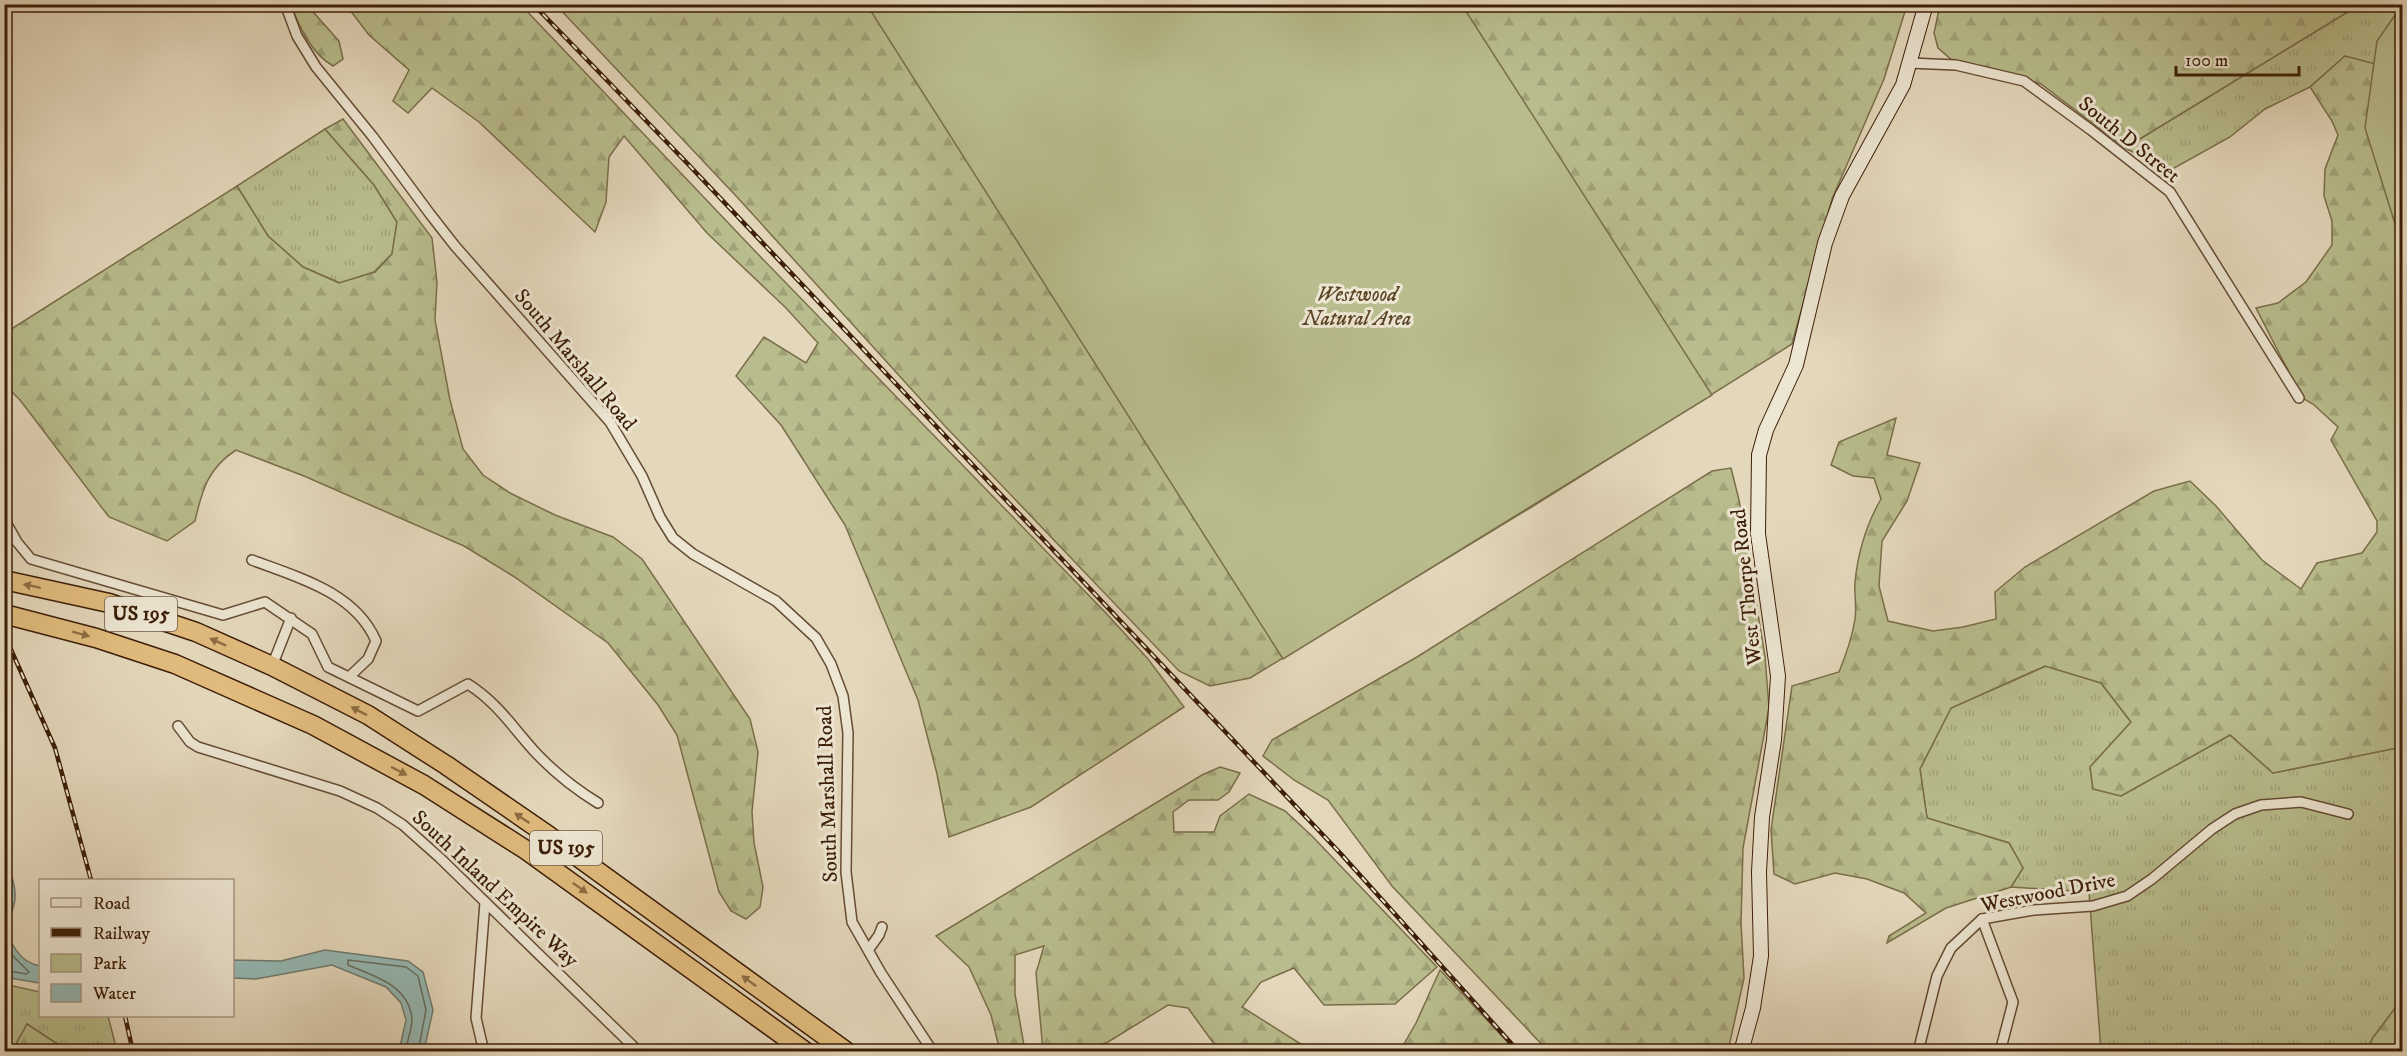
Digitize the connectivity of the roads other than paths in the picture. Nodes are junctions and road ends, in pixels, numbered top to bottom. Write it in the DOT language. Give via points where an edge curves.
graph roads {
  1 [pos="285,4"];
  2 [pos="1926,4"];
  3 [pos="1910,63"];
  4 [pos="2299,398"];
  5 [pos="4,519"];
  6 [pos="252,560"];
  7 [pos="4,580"];
  8 [pos="4,614"];
  9 [pos="291,618"];
  10 [pos="272,666"];
  11 [pos="349,677"];
  12 [pos="178,726"];
  13 [pos="598,803"];
  14 [pos="2348,814"];
  15 [pos="485,902"];
  16 [pos="1982,920"];
  17 [pos="882,927"];
  18 [pos="869,950"];
  19 [pos="752,1013"];
  20 [pos="484,1052"];
  21 [pos="639,1052"];
  22 [pos="795,1052"];
  23 [pos="806,1052"];
  24 [pos="836,1052"];
  25 [pos="848,1052"];
  26 [pos="933,1052"];
  27 [pos="1742,1052"];
  28 [pos="1918,1052"];
  29 [pos="2000,1052"];
  1 -- 18 [label="street, South Marshall Road" via="297,36 316,67 430,214 610,422 673,538 693,554 776,601 816,638 843,696 848,733 846,872 852,922"];
  2 -- 3 [label="street, West Thorpe Road"];
  3 -- 4 [label="street, South D Street" via="1956,65 2024,81 2170,192"];
  3 -- 27 [label="street, West Thorpe Road" via="1903,85 1842,196 1825,243 1796,365 1766,430 1759,455 1758,534 1778,676 1774,740 1762,817 1761,956"];
  5 -- 9 [label="street" via="31,559 223,615 265,602"];
  6 -- 11 [label="street" via="327,588 370,627 376,641 368,659"];
  10 -- 7 [label="highway, US 195, one-way" via="196,632 109,603"];
  8 -- 19 [label="highway, US 195, one-way" via="175,664 323,731 424,785 526,850"];
  9 -- 10 [label="street"];
  9 -- 11 [label="street" via="312,634 328,667"];
  25 -- 10 [label="highway, US 195, one-way" via="446,765 368,715"];
  11 -- 13 [label="street" via="418,711 468,684 489,698 570,785"];
  12 -- 15 [label="street, South Inland Empire Way" via="198,747 340,791 377,808 403,825"];
  14 -- 16 [label="street, Westwood Drive" via="2301,802 2261,805 2235,814 2212,829 2127,896 2093,906 2034,910"];
  15 -- 20 [label="street" via="476,1018"];
  15 -- 21 [label="street, South Inland Empire Way"];
  16 -- 28 [label="street, Westwood Drive" via="1951,948 1937,976"];
  16 -- 29 [label="street" via="2013,1002"];
  17 -- 18 [label="street"];
  18 -- 26 [label="street, South Marshall Road"];
  19 -- 22 [label="highway" via="754,1028"];
  19 -- 23 [label="highway, US 195"];
  19 -- 24 [label="highway" via="757,1007 770,1005"];
}
